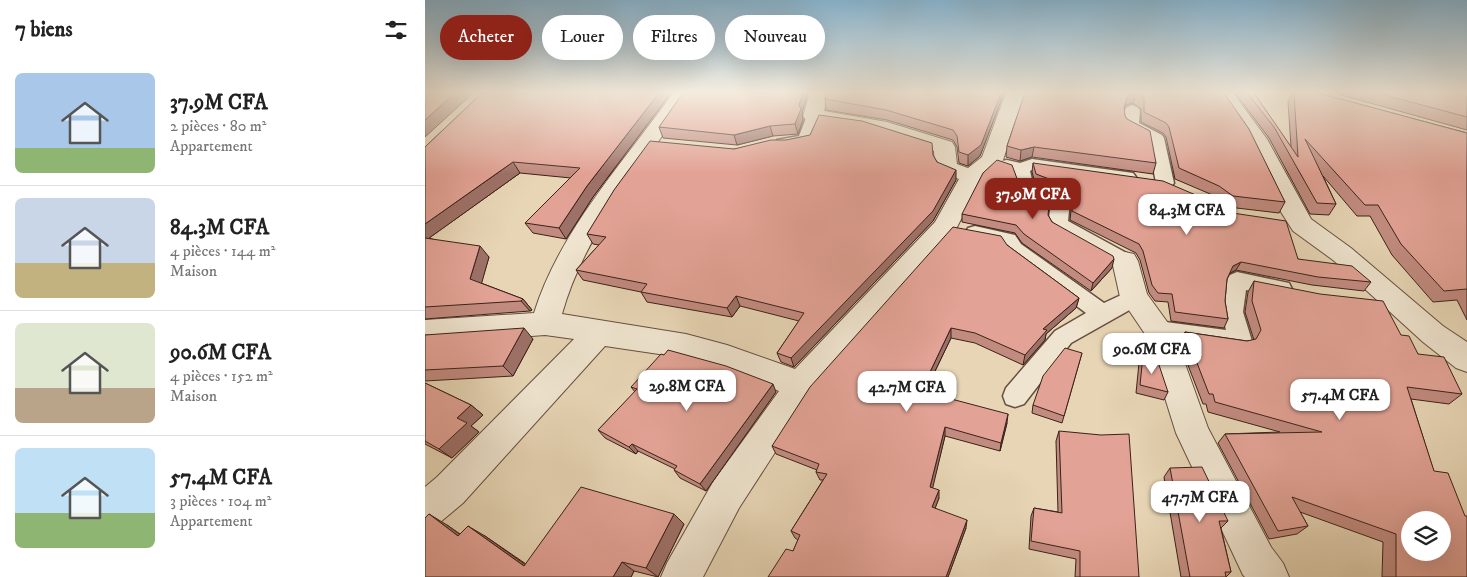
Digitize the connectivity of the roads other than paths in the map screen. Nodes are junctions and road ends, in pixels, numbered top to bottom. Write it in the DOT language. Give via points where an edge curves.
graph roads {
  1 [pos="671,120"];
  2 [pos="812,120"];
  3 [pos="844,120"];
  4 [pos="1004,120"];
  5 [pos="1131,120"];
  6 [pos="1242,120"];
  7 [pos="764,145"];
  8 [pos="982,168"];
  9 [pos="1021,169"];
  10 [pos="1165,183"];
  11 [pos="1182,191"];
  12 [pos="1275,221"];
  13 [pos="1302,225"];
  14 [pos="945,227"];
  15 [pos="1125,261"];
  16 [pos="1302,293"];
  17 [pos="1134,297"];
  18 [pos="1361,300"];
  19 [pos="1400,305"];
  20 [pos="1103,314"];
  21 [pos="545,324"];
  22 [pos="1158,330"];
  23 [pos="425,332"];
  24 [pos="599,333"];
  25 [pos="1433,334"];
  26 [pos="1467,334"];
  27 [pos="1467,359"];
  28 [pos="801,385"];
  29 [pos="1015,396"];
  30 [pos="425,511"];
  31 [pos="681,577"];
  32 [pos="1269,577"];
  1 -- 21 [label="street" via="659,144 606,200 576,247 558,282"];
  2 -- 7 [label="lane" via="806,140"];
  3 -- 8 [label="street" via="890,128 944,147 946,168"];
  4 -- 8 [label="street"];
  5 -- 10 [label="lane" via="1131,126 1156,138"];
  6 -- 13 [label="street" via="1256,139"];
  8 -- 9 [label="lane"];
  8 -- 14 [label="street"];
  9 -- 10 [label="lane" via="1032,164"];
  9 -- 15 [label="lane" via="1025,187 1061,201 1057,224"];
  10 -- 11 [label="lane"];
  12 -- 13 [label="lane"];
  13 -- 19 [label="street" via="1342,254"];
  14 -- 20 [label="lane" via="1008,240 1014,249"];
  14 -- 28 [label="street"];
  15 -- 17 [label="street"];
  16 -- 22 [label="lane" via="1237,280 1232,312 1240,342"];
  17 -- 20 [label="lane"];
  17 -- 22 [label="street"];
  18 -- 19 [label="lane"];
  19 -- 25 [label="street"];
  20 -- 29 [label="lane" via="1063,337"];
  21 -- 23 [label="street"];
  21 -- 24 [label="street"];
  22 -- 32 [label="street" via="1193,433 1257,561"];
  24 -- 28 [label="street" via="686,346"];
  24 -- 30 [label="street"];
  25 -- 26 [label="street"];
  25 -- 27 [label="street"];
  28 -- 31 [label="street" via="726,495"];
}
